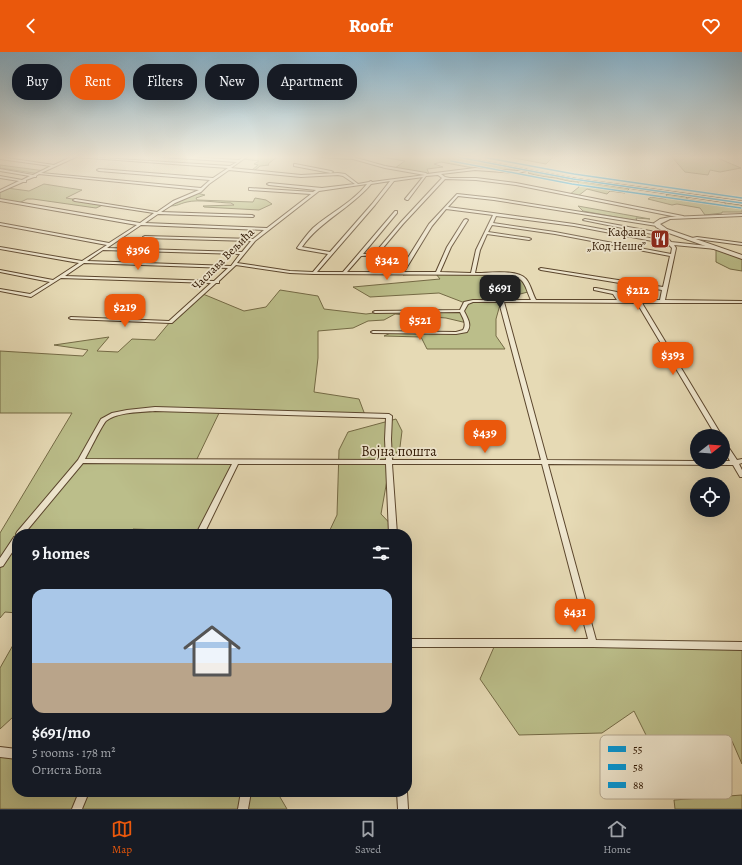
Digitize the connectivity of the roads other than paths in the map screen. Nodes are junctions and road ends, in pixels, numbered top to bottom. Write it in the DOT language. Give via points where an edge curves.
graph roads {
  1 [pos="197,191"];
  2 [pos="286,191"];
  3 [pos="316,191"];
  4 [pos="362,191"];
  5 [pos="384,191"];
  6 [pos="413,191"];
  7 [pos="432,191"];
  8 [pos="553,191"];
  9 [pos="659,191"];
  10 [pos="312,193"];
  11 [pos="407,199"];
  12 [pos="0,200"];
  13 [pos="75,200"];
  14 [pos="742,203"];
  15 [pos="446,208"];
  16 [pos="396,212"];
  17 [pos="158,213"];
  18 [pos="495,214"];
  19 [pos="742,215"];
  20 [pos="252,216"];
  21 [pos="682,217"];
  22 [pos="466,220"];
  23 [pos="585,220"];
  24 [pos="388,221"];
  25 [pos="402,223"];
  26 [pos="0,224"];
  27 [pos="140,224"];
  28 [pos="490,224"];
  29 [pos="657,225"];
  30 [pos="266,229"];
  31 [pos="486,233"];
  32 [pos="664,233"];
  33 [pos="145,237"];
  34 [pos="529,239"];
  35 [pos="689,239"];
  36 [pos="254,240"];
  37 [pos="670,243"];
  38 [pos="110,244"];
  39 [pos="742,244"];
  40 [pos="0,248"];
  41 [pos="716,248"];
  42 [pos="103,249"];
  43 [pos="243,253"];
  44 [pos="330,253"];
  45 [pos="360,255"];
  46 [pos="375,256"];
  47 [pos="672,256"];
  48 [pos="742,257"];
  49 [pos="82,262"];
  50 [pos="234,266"];
  51 [pos="541,269"];
  52 [pos="0,271"];
  53 [pos="345,272"];
  54 [pos="314,273"];
  55 [pos="375,273"];
  56 [pos="401,273"];
  57 [pos="438,273"];
  58 [pos="473,274"];
  59 [pos="59,277"];
  60 [pos="52,281"];
  61 [pos="216,282"];
  62 [pos="596,289"];
  63 [pos="664,289"];
  64 [pos="0,290"];
  65 [pos="501,301"];
  66 [pos="534,301"];
  67 [pos="621,302"];
  68 [pos="639,302"];
  69 [pos="662,302"];
  70 [pos="742,302"];
  71 [pos="462,311"];
  72 [pos="375,312"];
  73 [pos="70,318"];
  74 [pos="373,332"];
  75 [pos="715,429"];
  76 [pos="730,451"];
  77 [pos="80,461"];
  78 [pos="236,462"];
  79 [pos="390,462"];
  80 [pos="739,462"];
  81 [pos="544,463"];
  82 [pos="742,475"];
  83 [pos="24,529"];
  84 [pos="202,529"];
  85 [pos="393,529"];
  86 [pos="12,546"];
  87 [pos="0,564"];
  88 [pos="412,643"];
  89 [pos="593,643"];
  90 [pos="742,646"];
  91 [pos="0,752"];
  92 [pos="12,753"];
  93 [pos="82,797"];
  94 [pos="245,797"];
  95 [pos="402,797"];
  96 [pos="76,809"];
  97 [pos="243,809"];
  98 [pos="403,809"];
  1 -- 17 [label="street"];
  2 -- 10 [label="street, Часлава Вељића"];
  3 -- 10 [label="street, Часлава Вељића"];
  4 -- 44 [label="street" via="316,228 299,248"];
  5 -- 44 [label="street"];
  6 -- 11 [label="street"];
  7 -- 25 [label="street"];
  8 -- 21 [label="street"];
  9 -- 14 [label="main road"];
  10 -- 30 [label="street, Часлава Вељића"];
  12 -- 27 [label="street"];
  13 -- 17 [label="street"];
  15 -- 18 [label="street"];
  15 -- 29 [label="street" via="457,195"];
  15 -- 56 [label="street" via="430,225"];
  16 -- 24 [label="street"];
  17 -- 20 [label="street"];
  17 -- 27 [label="street"];
  18 -- 28 [label="street"];
  18 -- 37 [label="street" via="574,225"];
  19 -- 21 [label="street"];
  21 -- 29 [label="street" via="662,220"];
  22 -- 57 [label="street"];
  23 -- 32 [label="street"];
  24 -- 25 [label="street"];
  24 -- 45 [label="street"];
  25 -- 46 [label="street"];
  26 -- 38 [label="street"];
  27 -- 30 [label="street"];
  27 -- 38 [label="street"];
  28 -- 31 [label="street"];
  28 -- 47 [label="street" via="555,233"];
  29 -- 32 [label="street"];
  30 -- 36 [label="street, Часлава Вељића"];
  31 -- 34 [label="street"];
  31 -- 58 [label="street" via="478,250"];
  32 -- 35 [label="street"];
  32 -- 37 [label="street"];
  33 -- 36 [label="street"];
  35 -- 39 [label="street"];
  35 -- 41 [label="street"];
  36 -- 43 [label="street, Часлава Вељића"];
  37 -- 41 [label="street"];
  37 -- 47 [label="street" via="674,248"];
  38 -- 42 [label="street"];
  40 -- 49 [label="street"];
  41 -- 48 [label="street"];
  42 -- 43 [label="street"];
  42 -- 49 [label="street"];
  43 -- 50 [label="street, Часлава Вељића"];
  44 -- 54 [label="street"];
  45 -- 46 [label="street"];
  45 -- 53 [label="street"];
  46 -- 55 [label="street" via="382,262"];
  47 -- 63 [label="street"];
  49 -- 50 [label="street"];
  49 -- 59 [label="street"];
  50 -- 54 [label="street"];
  50 -- 61 [label="street, Часлава Вељића"];
  51 -- 63 [label="street"];
  52 -- 60 [label="street"];
  53 -- 54 [label="street"];
  53 -- 55 [label="street"];
  55 -- 56 [label="street"];
  56 -- 57 [label="street"];
  57 -- 58 [label="street"];
  58 -- 66 [label="street" via="520,276 525,279 528,292"];
  59 -- 60 [label="street"];
  59 -- 61 [label="street"];
  60 -- 64 [label="street" via="31,296"];
  61 -- 73 [label="street, Часлава Вељића" via="170,322"];
  62 -- 67 [label="street" via="615,293"];
  63 -- 69 [label="street"];
  65 -- 66 [label="street"];
  65 -- 71 [label="street" via="466,303"];
  65 -- 81 [label="street"];
  66 -- 67 [label="street"];
  67 -- 68 [label="street"];
  68 -- 69 [label="street"];
  68 -- 75 [label="street"];
  69 -- 70 [label="street"];
  71 -- 72 [label="street"];
  71 -- 74 [label="street" via="467,328 461,332"];
  76 -- 80 [label="street"];
  77 -- 78 [label="street, Војна пошта"];
  77 -- 79 [label="street" via="104,420 126,412 155,410 389,416"];
  77 -- 83 [label="street"];
  78 -- 79 [label="street, Војна пошта"];
  78 -- 84 [label="street"];
  79 -- 81 [label="street, Војна пошта"];
  79 -- 85 [label="street"];
  80 -- 81 [label="street, Војна пошта"];
  80 -- 82 [label="street"];
  81 -- 89 [label="street"];
  86 -- 87 [label="street"];
  88 -- 89 [label="street"];
  89 -- 90 [label="street"];
  91 -- 92 [label="street"];
  93 -- 96 [label="street"];
  94 -- 97 [label="street"];
  95 -- 98 [label="street"];
}
